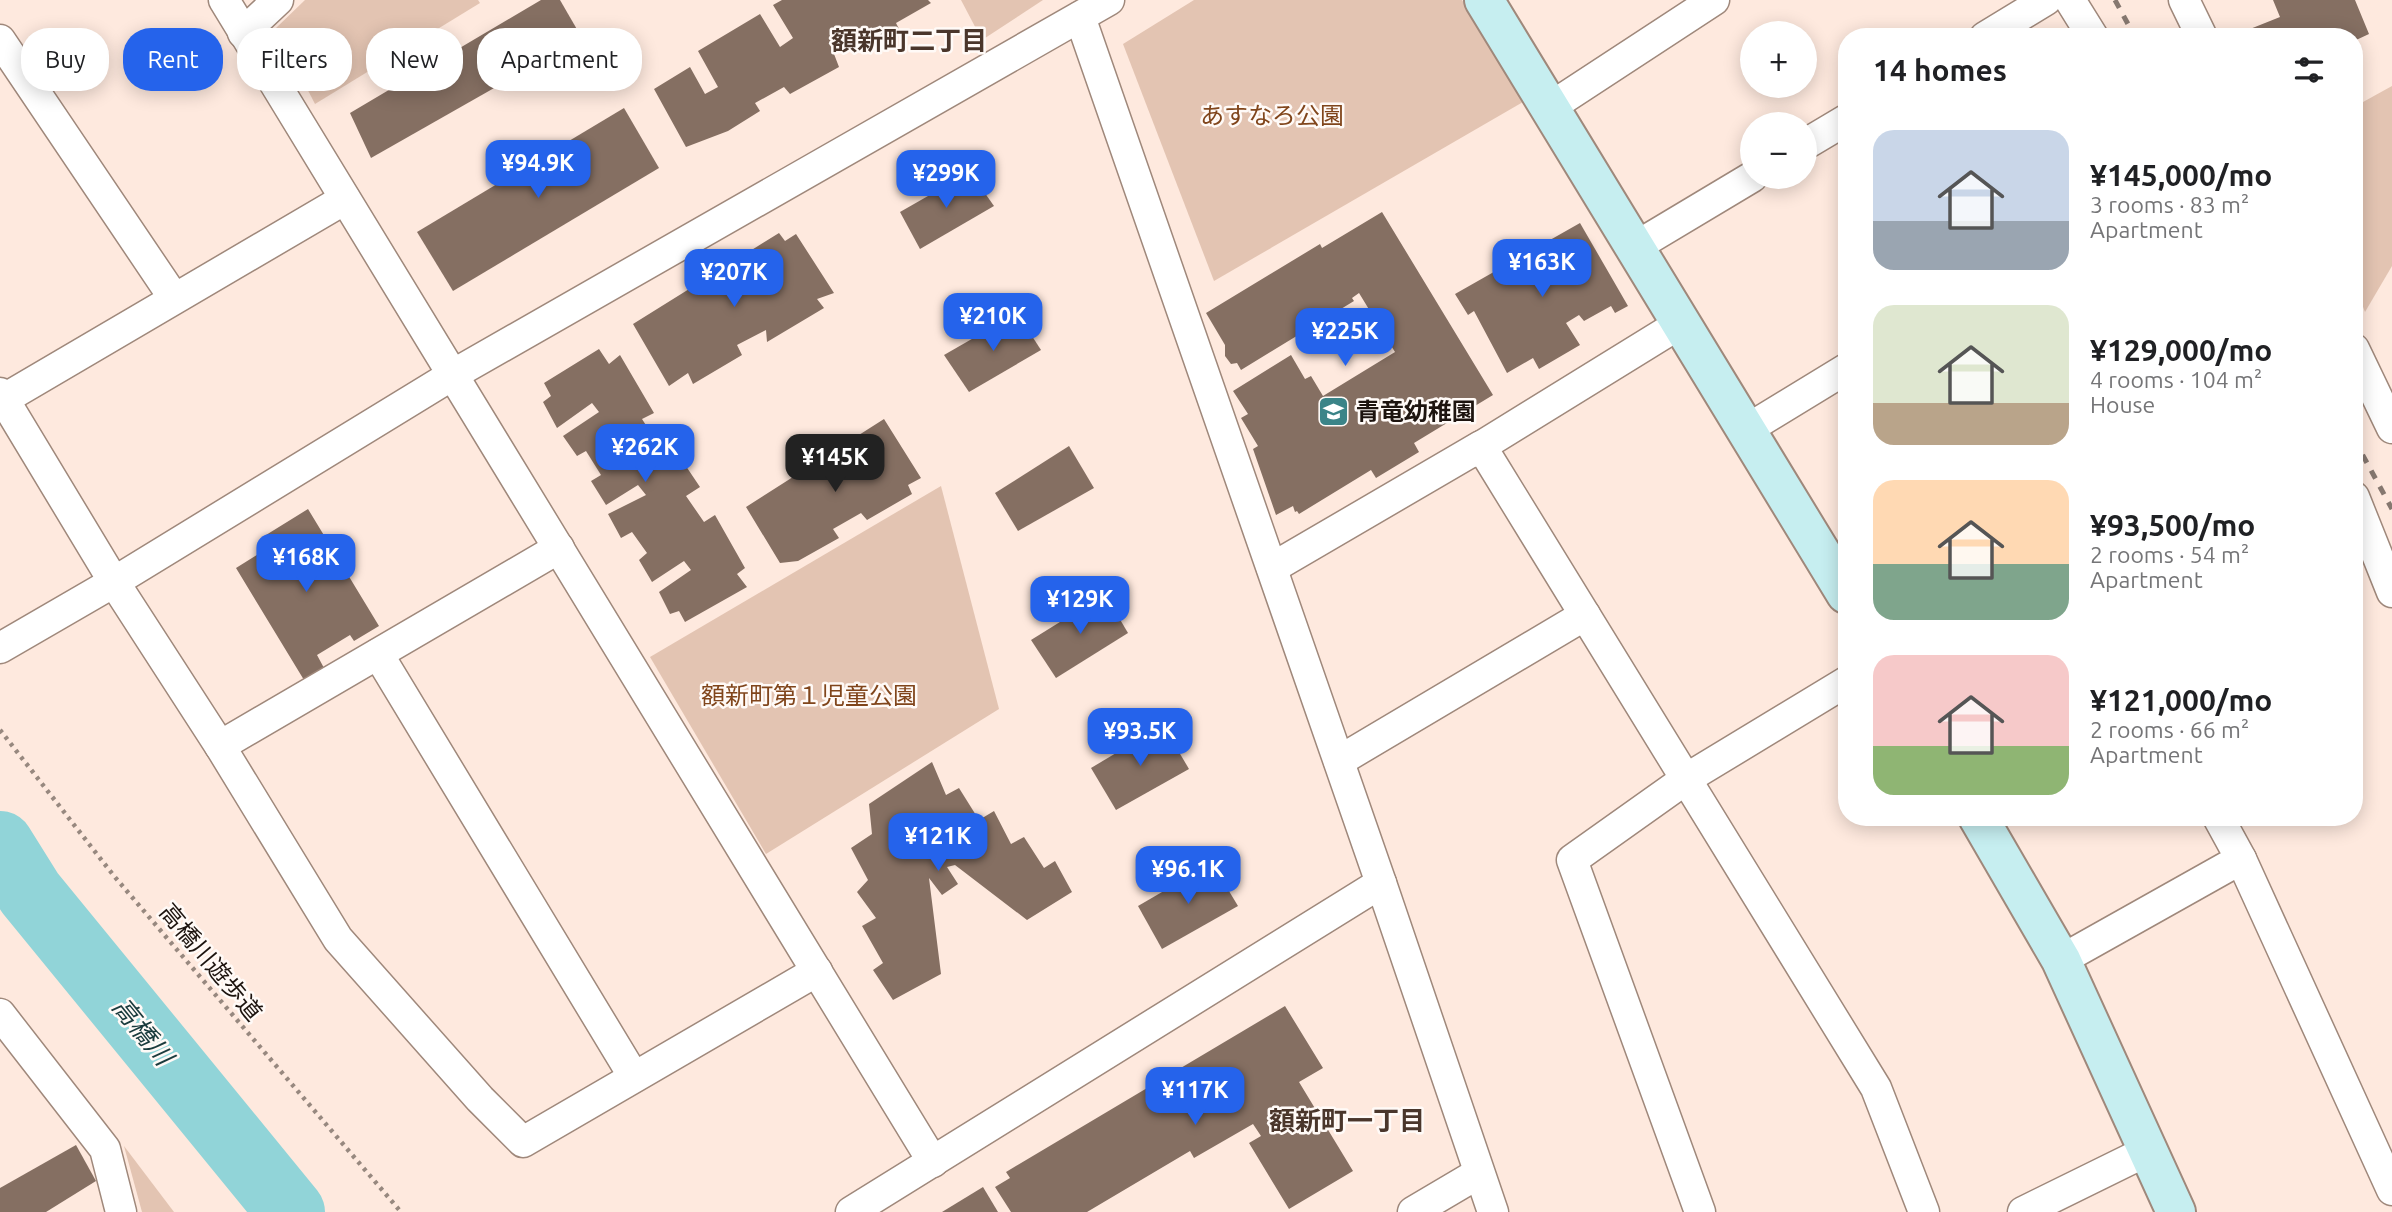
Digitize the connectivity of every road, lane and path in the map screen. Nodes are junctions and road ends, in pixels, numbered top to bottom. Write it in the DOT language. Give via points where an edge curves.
graph roads {
  1 [pos="224,0"];
  2 [pos="278,0"];
  3 [pos="1109,0"];
  4 [pos="1484,0"];
  5 [pos="1714,0"];
  6 [pos="2046,0"];
  7 [pos="2070,0"];
  8 [pos="2184,0"];
  9 [pos="1080,17"];
  10 [pos="240,28"];
  11 [pos="248,28"];
  12 [pos="2000,28"];
  13 [pos="2087,28"];
  14 [pos="2198,28"];
  15 [pos="0,40"];
  16 [pos="279,91"];
  17 [pos="1549,108"];
  18 [pos="1838,125"];
  19 [pos="1817,137"];
  20 [pos="1740,184"];
  21 [pos="345,199"];
  22 [pos="1634,247"];
  23 [pos="174,298"];
  24 [pos="1681,323"];
  25 [pos="2363,368"];
  26 [pos="454,374"];
  27 [pos="1838,374"];
  28 [pos="2,396"];
  29 [pos="2392,428"];
  30 [pos="1746,430"];
  31 [pos="1472,452"];
  32 [pos="559,548"];
  33 [pos="2364,551"];
  34 [pos="1272,568"];
  35 [pos="1838,581"];
  36 [pos="114,582"];
  37 [pos="2392,592"];
  38 [pos="1585,615"];
  39 [pos="0,648"];
  40 [pos="378,654"];
  41 [pos="1838,687"];
  42 [pos="0,730"];
  43 [pos="220,746"];
  44 [pos="1339,761"];
  45 [pos="1686,779"];
  46 [pos="1983,826"];
  47 [pos="2223,826"];
  48 [pos="2241,859"];
  49 [pos="1381,883"];
  50 [pos="2061,960"];
  51 [pos="817,971"];
  52 [pos="0,1014"];
  53 [pos="634,1077"];
  54 [pos="2147,1151"];
  55 [pos="933,1162"];
  56 [pos="1479,1173"];
  57 [pos="2392,1190"];
  58 [pos="121,1212"];
  59 [pos="401,1212"];
  60 [pos="850,1212"];
  61 [pos="1413,1212"];
  62 [pos="1493,1212"];
  63 [pos="1700,1212"];
  64 [pos="1924,1212"];
  65 [pos="2023,1212"];
  66 [pos="2176,1212"];
  1 -- 10 [label="street"];
  2 -- 11 [label="street"];
  3 -- 9 [label="street"];
  4 -- 17 [label="street"];
  5 -- 17 [label="street"];
  6 -- 12 [label="street"];
  7 -- 13 [label="street"];
  8 -- 14 [label="street"];
  9 -- 26 [label="street"];
  9 -- 34 [label="street"];
  15 -- 23 [label="street"];
  16 -- 21 [label="street"];
  17 -- 22 [label="street"];
  18 -- 19 [label="street"];
  20 -- 22 [label="street"];
  21 -- 23 [label="street"];
  21 -- 26 [label="street"];
  22 -- 24 [label="street"];
  23 -- 28 [label="street"];
  24 -- 30 [label="street"];
  24 -- 31 [label="street"];
  25 -- 29 [label="street"];
  26 -- 32 [label="street"];
  26 -- 36 [label="street"];
  27 -- 30 [label="street"];
  28 -- 36 [label="street"];
  30 -- 35 [label="street"];
  31 -- 34 [label="street"];
  31 -- 38 [label="street" via="1482,446"];
  32 -- 40 [label="street"];
  32 -- 51 [label="street"];
  33 -- 37 [label="street"];
  34 -- 44 [label="street"];
  36 -- 39 [label="street"];
  36 -- 43 [label="street"];
  38 -- 44 [label="street"];
  38 -- 45 [label="street"];
  40 -- 43 [label="street"];
  40 -- 53 [label="street"];
  41 -- 45 [label="street"];
  42 -- 59 [label="path, 高橋川遊歩道" via="114,876"];
  43 -- 53 [label="street" via="338,939 523,1142"];
  44 -- 49 [label="street"];
  45 -- 63 [label="street" via="1572,860"];
  45 -- 64 [label="street" via="1876,1088"];
  46 -- 50 [label="street"];
  47 -- 48 [label="street"];
  48 -- 50 [label="street"];
  48 -- 57 [label="street"];
  49 -- 55 [label="street"];
  49 -- 56 [label="street"];
  50 -- 54 [label="street"];
  51 -- 53 [label="street"];
  51 -- 55 [label="street"];
  52 -- 58 [label="street" via="105,1149"];
  54 -- 65 [label="street"];
  54 -- 66 [label="street"];
  55 -- 60 [label="street"];
  56 -- 61 [label="street"];
  56 -- 62 [label="street"];
}
